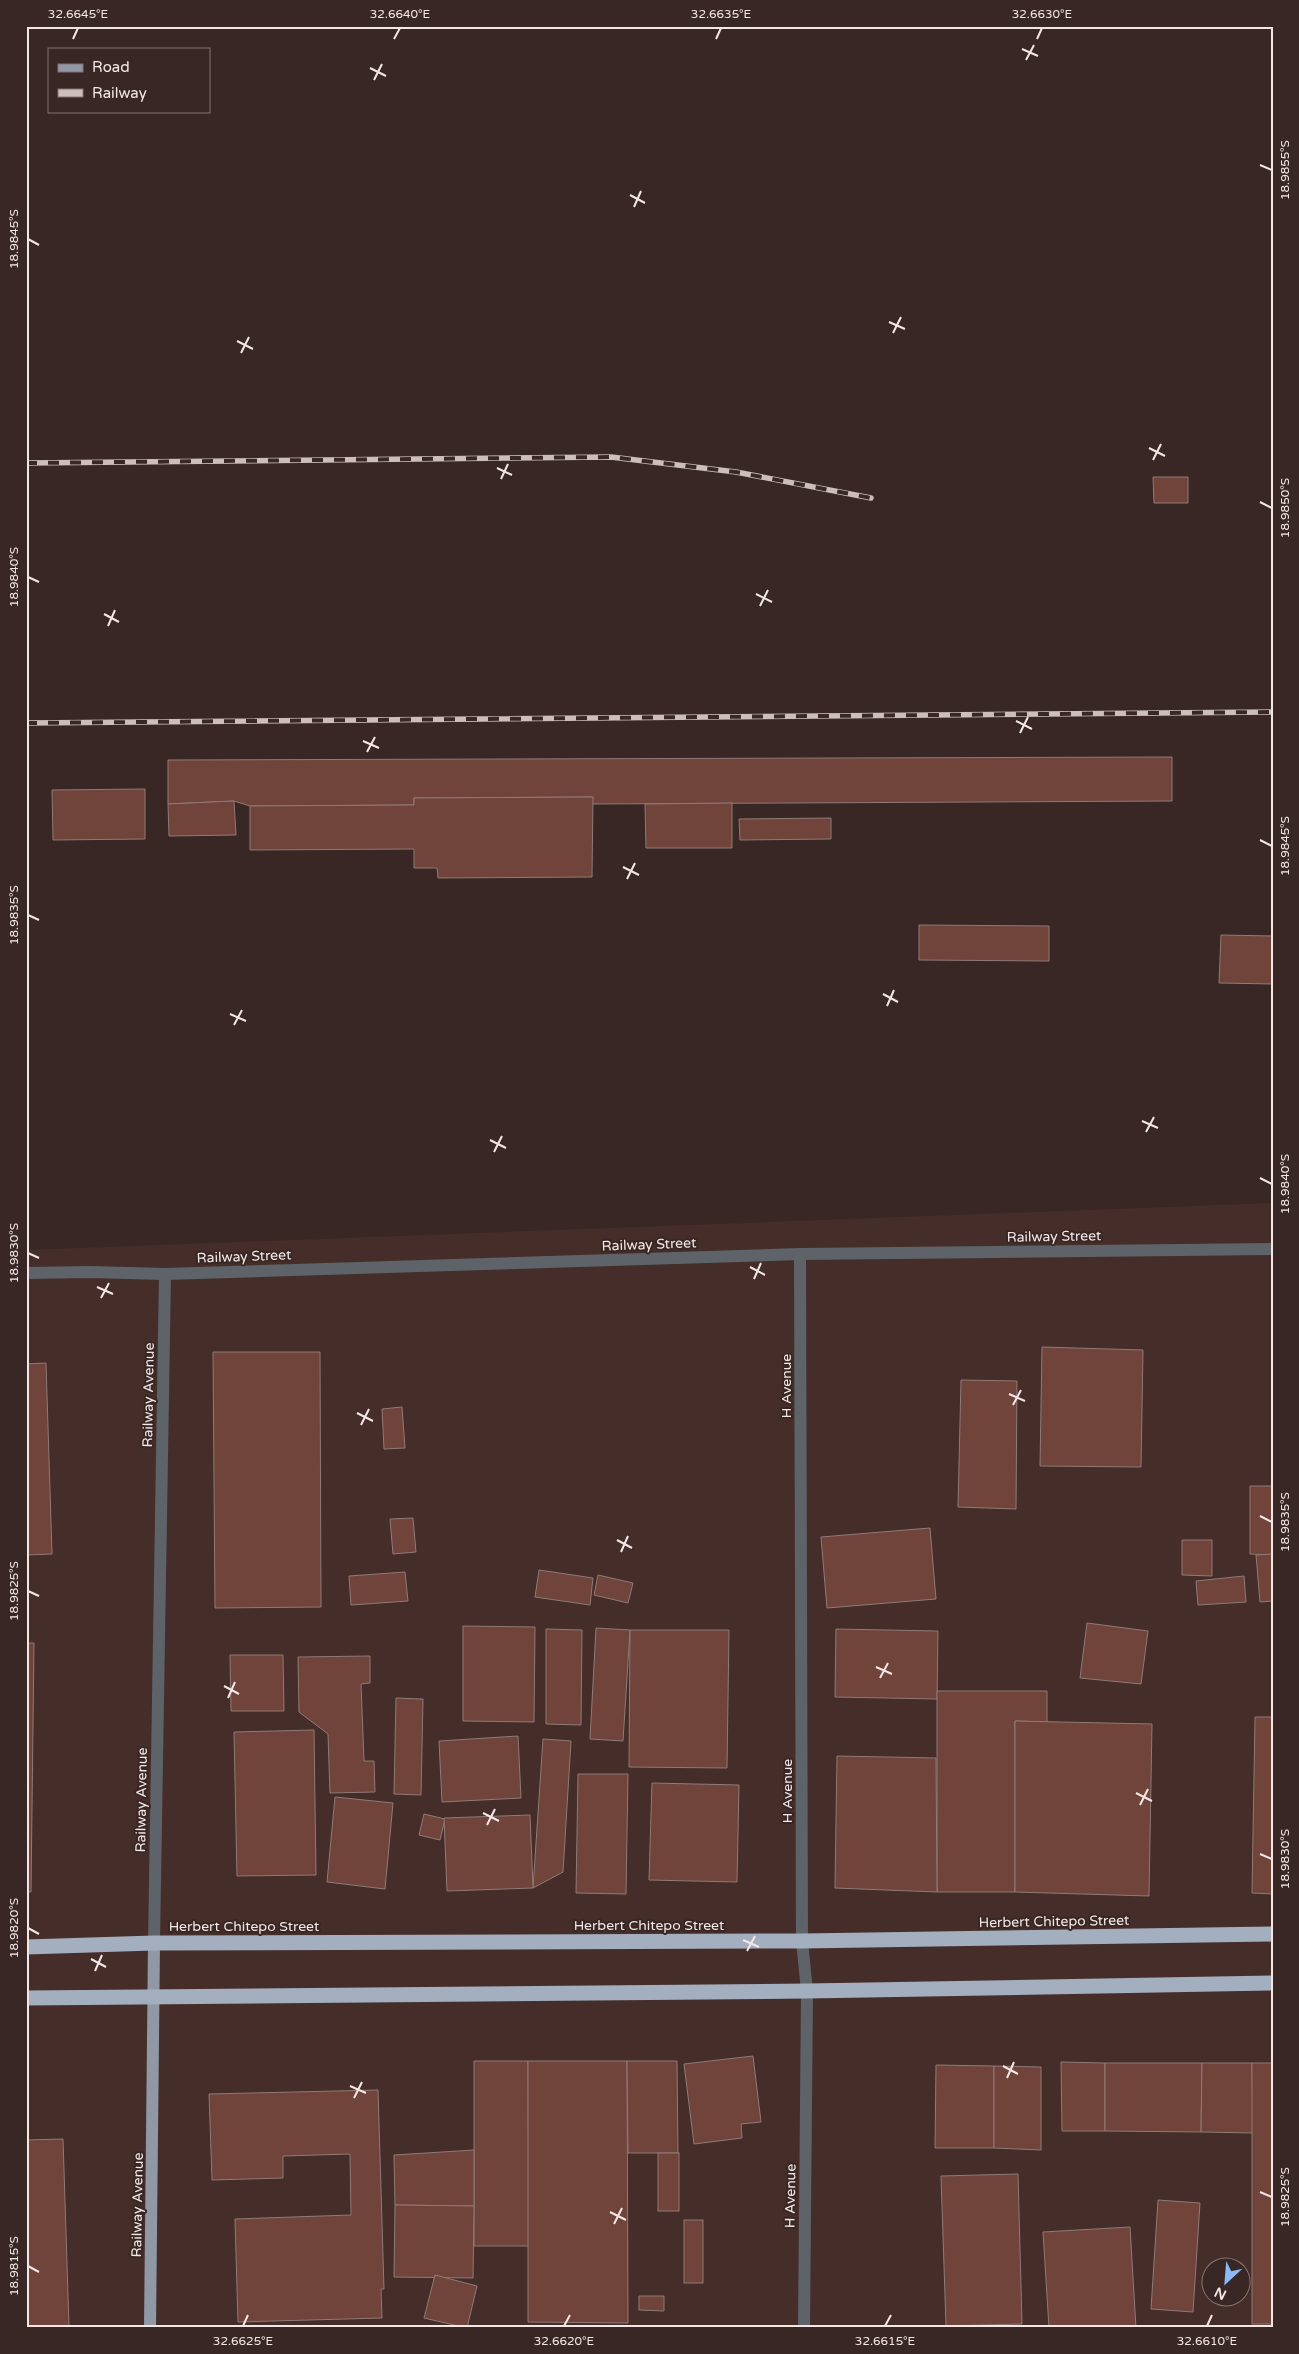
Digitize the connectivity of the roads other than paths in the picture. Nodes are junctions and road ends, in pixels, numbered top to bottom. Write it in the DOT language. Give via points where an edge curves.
graph roads {
  1 [pos="1273,1249"];
  2 [pos="800,1254"];
  3 [pos="26,1273"];
  4 [pos="165,1274"];
  5 [pos="1273,1934"];
  6 [pos="802,1941"];
  7 [pos="154,1943"];
  8 [pos="26,1946"];
  9 [pos="1273,1983"];
  10 [pos="807,1991"];
  11 [pos="26,1998"];
  12 [pos="154,1998"];
  13 [pos="150,2328"];
  14 [pos="804,2328"];
  1 -- 2 [label="street, Railway Street"];
  2 -- 4 [label="street, Railway Street"];
  2 -- 6 [label="street, H Avenue"];
  3 -- 4 [label="street, Railway Street"];
  4 -- 7 [label="street, Railway Avenue"];
  5 -- 6 [label="highway, Herbert Chitepo Street"];
  6 -- 7 [label="highway, Herbert Chitepo Street"];
  6 -- 10 [label="street, H Avenue"];
  7 -- 8 [label="highway, Herbert Chitepo Street"];
  7 -- 12 [label="main road, Railway Avenue"];
  9 -- 10 [label="highway"];
  10 -- 12 [label="highway"];
  10 -- 14 [label="street, H Avenue"];
  11 -- 12 [label="highway"];
  12 -- 13 [label="main road, Railway Avenue"];
}
